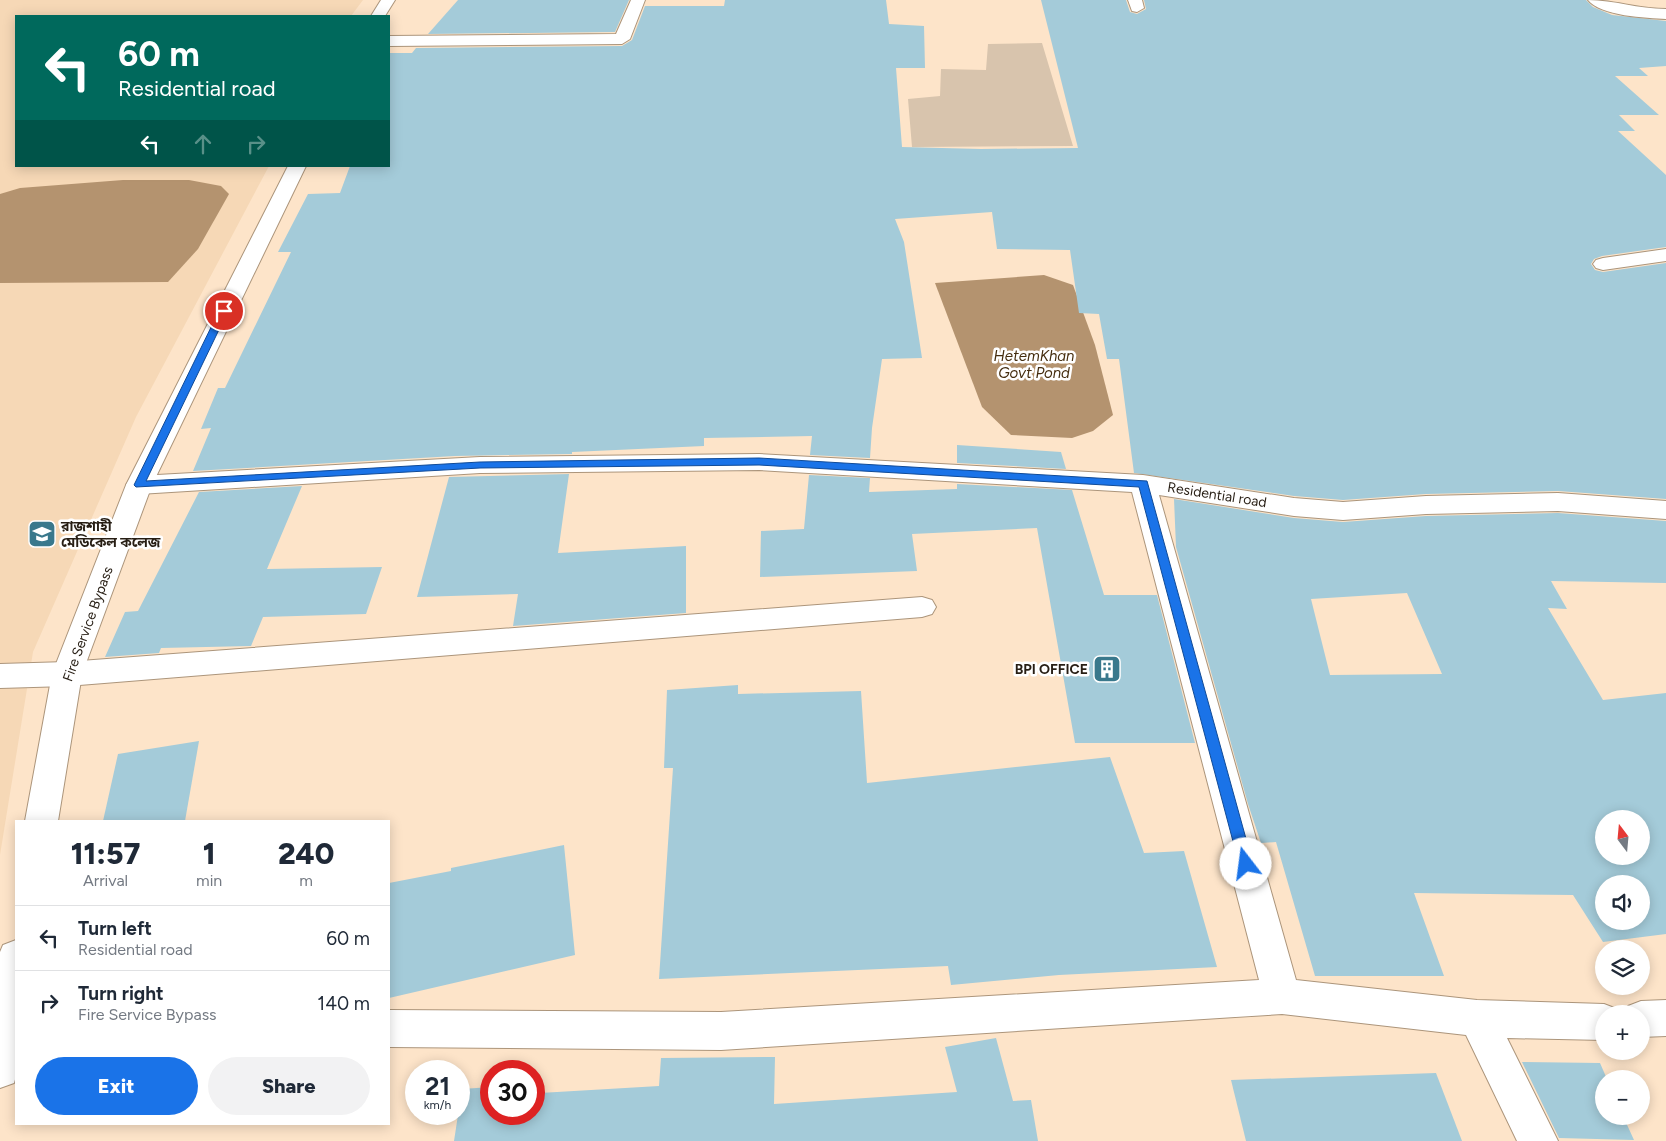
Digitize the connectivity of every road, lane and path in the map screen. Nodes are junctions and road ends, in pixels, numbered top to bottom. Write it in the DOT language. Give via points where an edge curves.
graph roads {
  1 [pos="388,0"];
  2 [pos="638,0"];
  3 [pos="1595,0"];
  4 [pos="1666,14"];
  5 [pos="379,15"];
  6 [pos="390,41"];
  7 [pos="297,167"];
  8 [pos="1666,255"];
  9 [pos="1602,264"];
  10 [pos="1143,484"];
  11 [pos="139,485"];
  12 [pos="1666,510"];
  13 [pos="922,607"];
  14 [pos="67,674"];
  15 [pos="0,676"];
  16 [pos="41,820"];
  17 [pos="15,969"];
  18 [pos="1282,996"];
  19 [pos="1477,1018"];
  20 [pos="1666,1018"];
  21 [pos="1650,1019"];
  22 [pos="1595,1022"];
  23 [pos="10,1027"];
  24 [pos="390,1029"];
  25 [pos="0,1069"];
  26 [pos="1538,1141"];
  1 -- 5 [label="street"];
  2 -- 6 [label="street" via="622,39"];
  3 -- 4 [label="street" via="1617,10"];
  7 -- 11 [label="street, Fire Service Bypass"];
  8 -- 9 [label="street"];
  10 -- 11 [label="street, Residential road" via="759,462 480,465"];
  10 -- 12 [label="street, Residential road" via="1294,507 1343,511 1426,505 1558,502"];
  10 -- 18 [label="street"];
  11 -- 14 [label="street, Fire Service Bypass"];
  13 -- 14 [label="street"];
  14 -- 15 [label="street"];
  14 -- 16 [label="street, Fire Service Bypass"];
  17 -- 23 [label="street"];
  18 -- 19 [label="street"];
  18 -- 24 [label="street" via="721,1031"];
  19 -- 22 [label="street"];
  19 -- 26 [label="street"];
  20 -- 21 [label="street"];
  23 -- 25 [label="street"];
}
